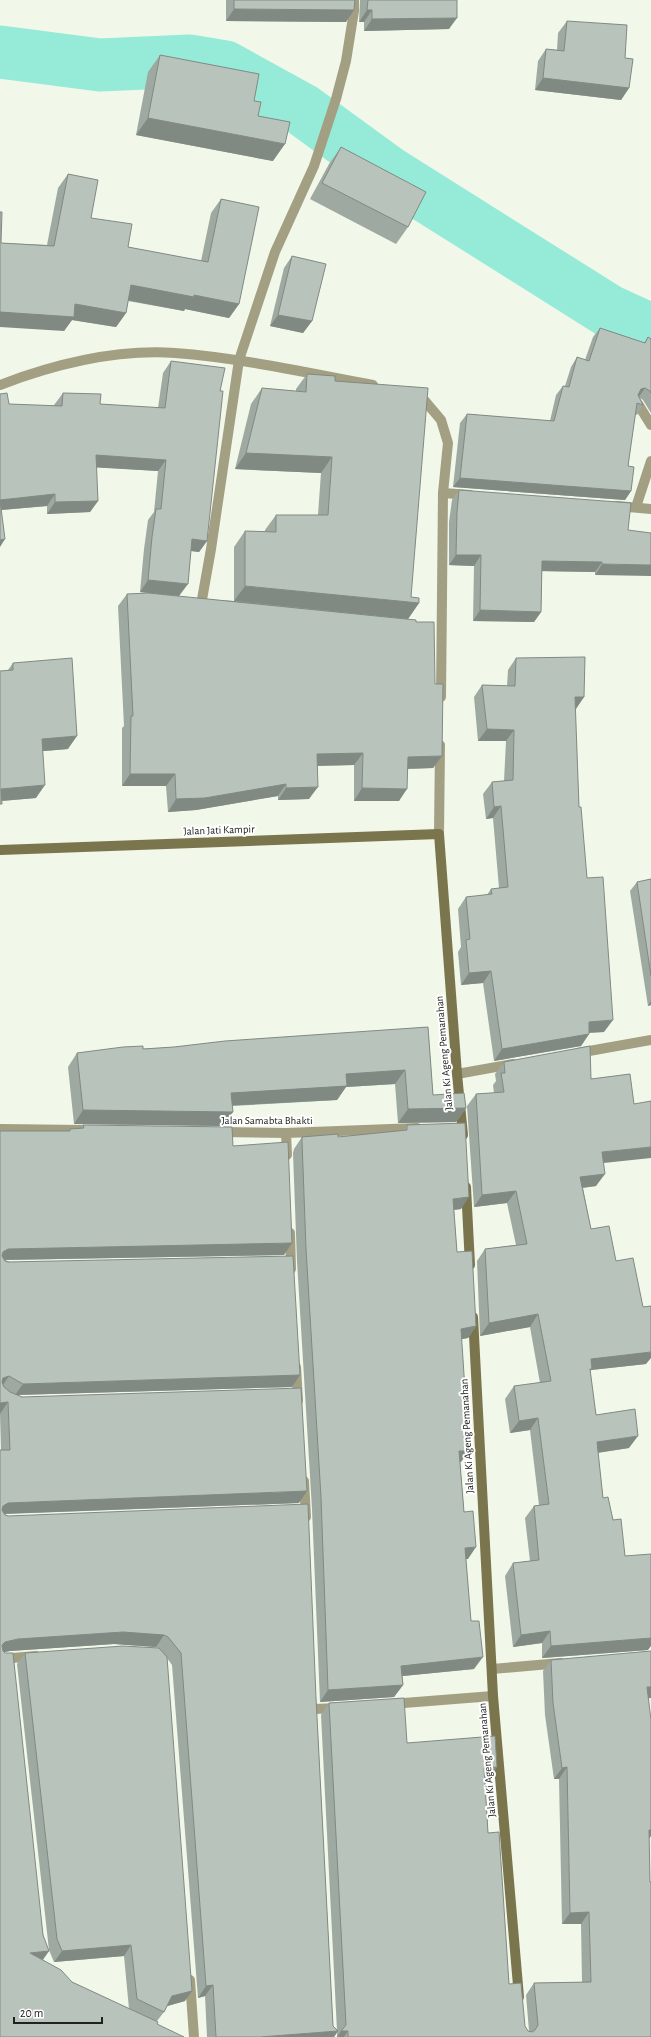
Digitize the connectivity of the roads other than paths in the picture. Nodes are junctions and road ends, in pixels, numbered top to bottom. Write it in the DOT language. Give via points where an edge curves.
graph roads {
  1 [pos="354,0"];
  2 [pos="239,360"];
  3 [pos="0,385"];
  4 [pos="380,386"];
  5 [pos="403,390"];
  6 [pos="638,404"];
  7 [pos="651,425"];
  8 [pos="651,460"];
  9 [pos="443,493"];
  10 [pos="482,496"];
  11 [pos="605,505"];
  12 [pos="636,507"];
  13 [pos="651,509"];
  14 [pos="201,605"];
  15 [pos="441,708"];
  16 [pos="440,731"];
  17 [pos="439,834"];
  18 [pos="0,850"];
  19 [pos="651,1040"];
  20 [pos="565,1055"];
  21 [pos="526,1062"];
  22 [pos="456,1074"];
  23 [pos="424,1128"];
  24 [pos="0,1129"];
  25 [pos="95,1130"];
  26 [pos="207,1132"];
  27 [pos="286,1133"];
  28 [pos="464,1144"];
  29 [pos="287,1163"];
  30 [pos="465,1176"];
  31 [pos="290,1224"];
  32 [pos="292,1277"];
  33 [pos="471,1279"];
  34 [pos="472,1303"];
  35 [pos="296,1354"];
  36 [pos="299,1408"];
  37 [pos="303,1471"];
  38 [pos="306,1525"];
  39 [pos="48,1655"];
  40 [pos="7,1660"];
  41 [pos="572,1663"];
  42 [pos="492,1669"];
  43 [pos="493,1696"];
  44 [pos="384,1704"];
  45 [pos="345,1707"];
  46 [pos="314,1709"];
  47 [pos="189,1966"];
  48 [pos="520,2005"];
  49 [pos="194,2037"];
  1 -- 2 [label="street" via="346,61 336,99 314,166 275,252"];
  2 -- 3 [label="street" via="174,353 125,354 79,361"];
  2 -- 4 [label="street"];
  2 -- 14 [label="street"];
  5 -- 9 [label="street" via="425,401 441,420 448,442"];
  6 -- 7 [label="street"];
  8 -- 12 [label="street"];
  9 -- 10 [label="street"];
  9 -- 15 [label="street" via="437,629"];
  11 -- 12 [label="street"];
  12 -- 13 [label="street"];
  16 -- 17 [label="street"];
  17 -- 18 [label="street, Jalan Jati Kampir"];
  17 -- 22 [label="street, Jalan Ki Ageng Pemanahan"];
  19 -- 20 [label="street"];
  21 -- 22 [label="street"];
  22 -- 28 [label="street, Jalan Ki Ageng Pemanahan" via="459,1128"];
  23 -- 27 [label="street, Jalan Samabta Bhakti"];
  24 -- 25 [label="street"];
  26 -- 27 [label="street, Jalan Samabta Bhakti"];
  27 -- 29 [label="street"];
  30 -- 33 [label="street"];
  31 -- 32 [label="street" via="287,1261"];
  34 -- 42 [label="street, Jalan Ki Ageng Pemanahan"];
  35 -- 36 [label="street" via="294,1393"];
  37 -- 38 [label="street" via="302,1510"];
  39 -- 40 [label="street"];
  41 -- 42 [label="street"];
  42 -- 43 [label="street, Jalan Ki Ageng Pemanahan"];
  43 -- 44 [label="street"];
  43 -- 48 [label="street, Jalan Ki Ageng Pemanahan"];
  45 -- 46 [label="street"];
  47 -- 49 [label="street"];
}
